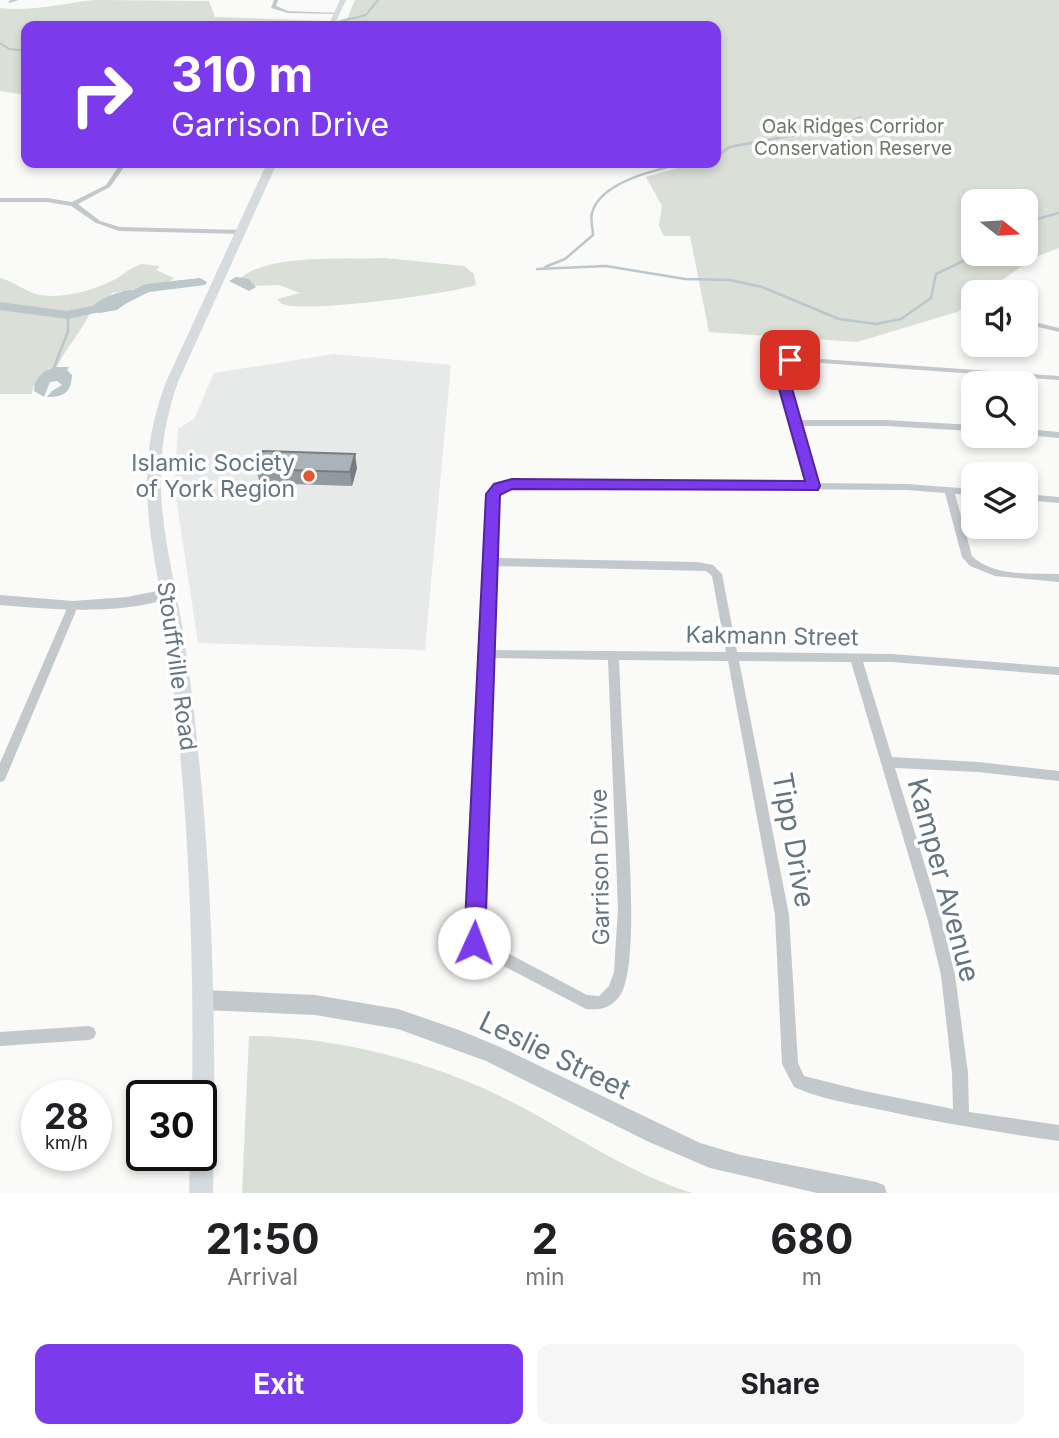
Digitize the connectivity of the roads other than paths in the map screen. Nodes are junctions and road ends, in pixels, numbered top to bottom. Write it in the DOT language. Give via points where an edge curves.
graph roads {
  1 [pos="276,0"];
  2 [pos="343,0"];
  3 [pos="337,13"];
  4 [pos="333,21"];
  5 [pos="121,168"];
  6 [pos="270,168"];
  7 [pos="0,200"];
  8 [pos="73,204"];
  9 [pos="241,232"];
  10 [pos="1038,325"];
  11 [pos="1059,330"];
  12 [pos="1059,378"];
  13 [pos="795,423"];
  14 [pos="961,427"];
  15 [pos="1038,433"];
  16 [pos="1059,435"];
  17 [pos="813,486"];
  18 [pos="949,490"];
  19 [pos="961,491"];
  20 [pos="1038,498"];
  21 [pos="1059,500"];
  22 [pos="488,562"];
  23 [pos="1059,578"];
  24 [pos="167,594"];
  25 [pos="0,600"];
  26 [pos="74,606"];
  27 [pos="485,654"];
  28 [pos="613,656"];
  29 [pos="734,656"];
  30 [pos="856,659"];
  31 [pos="1059,671"];
  32 [pos="886,762"];
  33 [pos="0,776"];
  34 [pos="1059,776"];
  35 [pos="203,1000"];
  36 [pos="89,1033"];
  37 [pos="0,1039"];
  38 [pos="961,1119"];
  39 [pos="1059,1133"];
  40 [pos="201,1193"];
  41 [pos="876,1193"];
  1 -- 3 [label="street" via="273,7 281,11"];
  2 -- 3 [label="main road"];
  3 -- 4 [label="main road"];
  5 -- 8 [label="street" via="108,186"];
  6 -- 9 [label="main road, Stouffville Road"];
  7 -- 8 [label="street"];
  8 -- 9 [label="street" via="98,222 119,229"];
  9 -- 24 [label="main road, Stouffville Road" via="177,370 157,431 152,488"];
  10 -- 11 [label="street"];
  12 -- 13 [label="street" via="793,359 780,369"];
  13 -- 14 [label="street"];
  13 -- 17 [label="street"];
  15 -- 16 [label="street"];
  17 -- 18 [label="street, Garrison Drive"];
  17 -- 22 [label="street, Garrison Drive" via="505,485 492,496"];
  18 -- 19 [label="street, Garrison Drive"];
  18 -- 23 [label="street" via="967,557 974,565 991,572"];
  20 -- 21 [label="street"];
  22 -- 27 [label="street, Garrison Drive"];
  22 -- 29 [label="street, Tipp Drive" via="709,568 720,580"];
  24 -- 26 [label="street"];
  24 -- 35 [label="main road, Stouffville Road" via="193,785"];
  25 -- 26 [label="street"];
  26 -- 33 [label="street"];
  27 -- 28 [label="street, Kakmann Street"];
  27 -- 28 [label="street, Garrison Drive" via="474,943 586,1002 601,1003 615,991 621,972 625,908"];
  28 -- 29 [label="street, Kakmann Street"];
  29 -- 30 [label="street, Kakmann Street"];
  29 -- 38 [label="street, Tipp Drive" via="782,915 790,1064 799,1082 868,1102"];
  30 -- 31 [label="street, Kakmann Street"];
  30 -- 32 [label="street, Kamper Avenue"];
  32 -- 34 [label="street"];
  32 -- 38 [label="street, Kamper Avenue" via="948,975"];
  35 -- 40 [label="main road, Stouffville Road"];
  35 -- 41 [label="street, Leslie Street" via="288,1002 359,1011 425,1027 528,1068 692,1151"];
  36 -- 37 [label="street"];
  38 -- 39 [label="street, Tipp Drive"];
}
